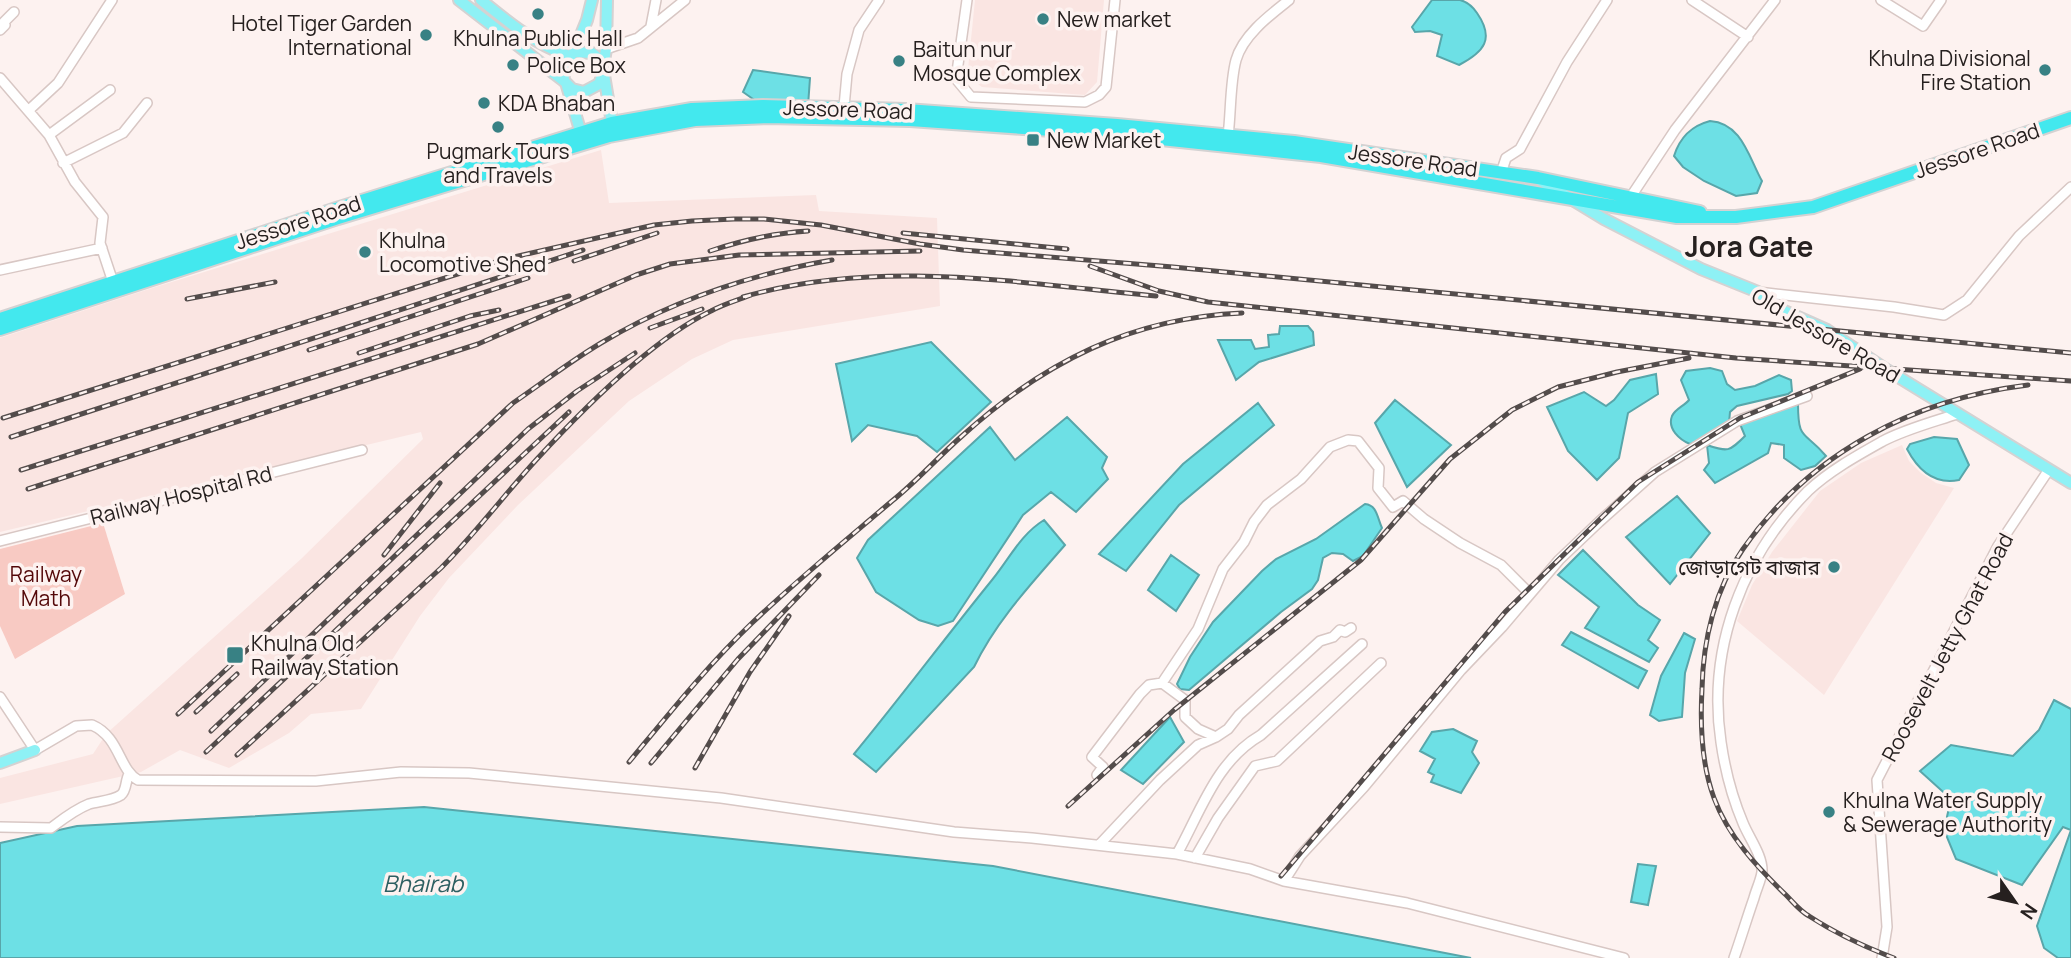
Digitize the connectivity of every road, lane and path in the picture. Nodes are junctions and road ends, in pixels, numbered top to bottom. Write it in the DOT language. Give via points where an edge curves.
graph roads {
  1 [pos="112,0"];
  2 [pos="459,0"];
  3 [pos="481,0"];
  4 [pos="592,0"];
  5 [pos="607,0"];
  6 [pos="656,0"];
  7 [pos="685,0"];
  8 [pos="879,0"];
  9 [pos="967,0"];
  10 [pos="1115,0"];
  11 [pos="1289,0"];
  12 [pos="1607,0"];
  13 [pos="1692,0"];
  14 [pos="1775,0"];
  15 [pos="1881,0"];
  16 [pos="1941,0"];
  17 [pos="14,12"];
  18 [pos="651,27"];
  19 [pos="0,30"];
  20 [pos="1748,37"];
  21 [pos="606,49"];
  22 [pos="572,54"];
  23 [pos="603,71"];
  24 [pos="0,78"];
  25 [pos="566,83"];
  26 [pos="110,90"];
  27 [pos="4,92"];
  28 [pos="971,97"];
  29 [pos="148,103"];
  30 [pos="844,107"];
  31 [pos="29,110"];
  32 [pos="966,114"];
  33 [pos="2071,118"];
  34 [pos="612,122"];
  35 [pos="49,135"];
  36 [pos="1228,136"];
  37 [pos="582,138"];
  38 [pos="63,163"];
  39 [pos="1502,173"];
  40 [pos="1538,178"];
  41 [pos="2071,187"];
  42 [pos="1566,197"];
  43 [pos="1630,198"];
  44 [pos="1721,217"];
  45 [pos="102,248"];
  46 [pos="0,270"];
  47 [pos="114,286"];
  48 [pos="1758,292"];
  49 [pos="0,319"];
  50 [pos="0,329"];
  51 [pos="1807,396"];
  52 [pos="1957,414"];
  53 [pos="362,450"];
  54 [pos="2049,471"];
  55 [pos="2071,483"];
  56 [pos="0,541"];
  57 [pos="1531,594"];
  58 [pos="1351,628"];
  59 [pos="1362,644"];
  60 [pos="1381,663"];
  61 [pos="1162,682"];
  62 [pos="0,696"];
  63 [pos="1216,737"];
  64 [pos="35,750"];
  65 [pos="0,756"];
  66 [pos="0,763"];
  67 [pos="129,774"];
  68 [pos="1097,775"];
  69 [pos="0,827"];
  70 [pos="1099,845"];
  71 [pos="1177,854"];
  72 [pos="1195,858"];
  73 [pos="1284,881"];
  74 [pos="1624,958"];
  75 [pos="1734,958"];
  76 [pos="1882,958"];
  1 -- 31 [label="street" via="58,83"];
  2 -- 25 [label="main road"];
  3 -- 22 [label="main road" via="519,32"];
  4 -- 22 [label="main road"];
  5 -- 21 [label="main road"];
  6 -- 18 [label="street"];
  7 -- 18 [label="street"];
  8 -- 30 [label="street" via="859,30"];
  9 -- 28 [label="street" via="956,79"];
  10 -- 28 [label="street" via="1106,87 1099,95 1085,102"];
  11 -- 36 [label="street" via="1267,17 1236,59"];
  12 -- 39 [label="street" via="1520,149 1506,158"];
  13 -- 20 [label="street"];
  14 -- 20 [label="street"];
  15 -- 16 [label="street" via="1923,26"];
  17 -- 19 [label="street"];
  18 -- 21 [label="street" via="638,38"];
  20 -- 43 [label="street" via="1675,130"];
  21 -- 23 [label="main road"];
  22 -- 23 [label="main road" via="592,53"];
  22 -- 25 [label="main road" via="563,65"];
  23 -- 25 [label="main road" via="599,84 589,91 578,92"];
  23 -- 34 [label="main road"];
  24 -- 27 [label="street"];
  25 -- 37 [label="main road"];
  26 -- 35 [label="street"];
  27 -- 31 [label="street"];
  28 -- 32 [label="street"];
  29 -- 38 [label="street" via="123,133"];
  30 -- 32 [label="highway, Jessore Road"];
  30 -- 34 [label="highway, Jessore Road" via="692,109"];
  31 -- 35 [label="street"];
  32 -- 36 [label="highway, Jessore Road"];
  33 -- 44 [label="highway, Jessore Road" via="1813,206"];
  34 -- 37 [label="highway, Jessore Road"];
  35 -- 38 [label="street"];
  36 -- 39 [label="highway, Jessore Road"];
  37 -- 42 [label="highway, Jessore Road" via="695,120 910,120 1290,152"];
  37 -- 47 [label="highway"];
  38 -- 45 [label="street" via="103,218"];
  39 -- 40 [label="highway, Jessore Road"];
  40 -- 42 [label="main road, Old Jessore Road"];
  40 -- 43 [label="highway, Jessore Road"];
  41 -- 48 [label="street" via="2019,236 1967,300 1944,315"];
  42 -- 44 [label="highway, Jessore Road" via="1677,217"];
  42 -- 48 [label="main road, Old Jessore Road" via="1701,269"];
  43 -- 44 [label="highway, Jessore Road"];
  45 -- 46 [label="street"];
  45 -- 47 [label="street"];
  47 -- 49 [label="highway"];
  47 -- 50 [label="highway"];
  48 -- 52 [label="main road, Old Jessore Road" via="1782,310 1827,330"];
  51 -- 57 [label="street" via="1737,421 1655,472 1559,561"];
  52 -- 54 [label="main road, Old Jessore Road"];
  52 -- 75 [label="street" via="1885,440 1809,490 1752,564 1734,606 1722,649 1720,740 1727,780 1762,872"];
  53 -- 56 [label="street, Railway Hospital Rd"];
  54 -- 55 [label="main road, Old Jessore Road"];
  54 -- 76 [label="street, Roosevelt Jetty Ghat Road" via="1998,546 1877,780 1887,915"];
  57 -- 61 [label="street" via="1501,565 1460,543 1403,501 1393,507 1378,488 1379,468 1370,453 1359,441 1348,440 1330,447 1260,513 1223,569 1198,629"];
  57 -- 73 [label="street" via="1300,856"];
  58 -- 63 [label="street" via="1320,641"];
  59 -- 71 [label="street" via="1230,761 1209,790"];
  60 -- 72 [label="street" via="1277,761 1255,766"];
  61 -- 63 [label="street" via="1185,700 1185,717"];
  61 -- 68 [label="street" via="1149,685 1140,694 1092,757 1103,767"];
  62 -- 64 [label="street"];
  63 -- 70 [label="street" via="1198,746 1160,780"];
  64 -- 65 [label="main road"];
  64 -- 66 [label="main road"];
  64 -- 67 [label="street" via="76,726 92,725 109,738"];
  67 -- 69 [label="street" via="121,794 68,814 51,828"];
  67 -- 70 [label="street" via="138,780 316,781 401,772 469,773 722,798 926,829"];
  70 -- 71 [label="street"];
  71 -- 72 [label="street"];
  72 -- 73 [label="street"];
  73 -- 74 [label="street" via="1407,903"];
}
